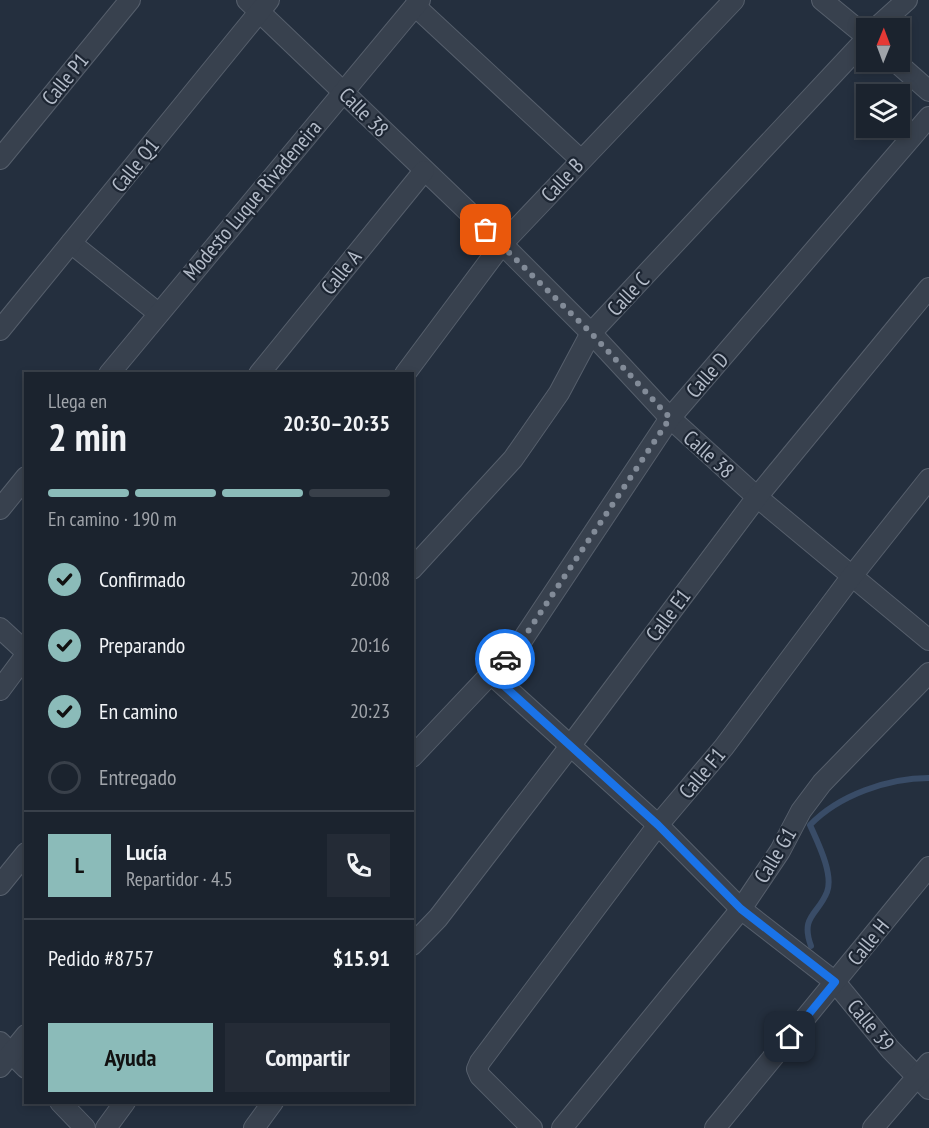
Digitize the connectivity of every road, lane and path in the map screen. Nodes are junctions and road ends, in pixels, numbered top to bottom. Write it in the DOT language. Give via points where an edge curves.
graph roads {
  1 [pos="130,0"];
  2 [pos="734,0"];
  3 [pos="822,0"];
  4 [pos="907,0"];
  5 [pos="417,3"];
  6 [pos="259,4"];
  7 [pos="887,18"];
  8 [pos="856,28"];
  9 [pos="856,49"];
  10 [pos="908,72"];
  11 [pos="929,90"];
  12 [pos="343,91"];
  13 [pos="929,117"];
  14 [pos="0,159"];
  15 [pos="581,160"];
  16 [pos="424,171"];
  17 [pos="71,243"];
  18 [pos="502,244"];
  19 [pos="929,288"];
  20 [pos="158,313"];
  21 [pos="0,330"];
  22 [pos="591,333"];
  23 [pos="111,372"];
  24 [pos="260,372"];
  25 [pos="406,372"];
  26 [pos="670,418"];
  27 [pos="24,479"];
  28 [pos="929,479"];
  29 [pos="757,497"];
  30 [pos="0,509"];
  31 [pos="414,565"];
  32 [pos="852,576"];
  33 [pos="0,628"];
  34 [pos="929,640"];
  35 [pos="24,652"];
  36 [pos="24,657"];
  37 [pos="929,673"];
  38 [pos="491,674"];
  39 [pos="0,690"];
  40 [pos="571,745"];
  41 [pos="414,755"];
  42 [pos="658,825"];
  43 [pos="24,855"];
  44 [pos="929,867"];
  45 [pos="0,885"];
  46 [pos="741,909"];
  47 [pos="414,943"];
  48 [pos="835,982"];
  49 [pos="24,1037"];
  50 [pos="4,1054"];
  51 [pos="24,1067"];
  52 [pos="925,1076"];
  53 [pos="62,1104"];
  54 [pos="124,1104"];
  55 [pos="272,1104"];
  56 [pos="85,1128"];
  57 [pos="106,1128"];
  58 [pos="254,1128"];
  59 [pos="532,1128"];
  60 [pos="562,1128"];
  61 [pos="715,1128"];
  62 [pos="873,1128"];
  1 -- 14 [label="street, Calle P1"];
  2 -- 15 [label="street, Calle B"];
  3 -- 8 [label="street"];
  4 -- 7 [label="street"];
  5 -- 12 [label="street, Modesto Luque Rivadeneira"];
  5 -- 15 [label="street"];
  6 -- 12 [label="street, Calle 38"];
  6 -- 17 [label="street, Calle Q1"];
  9 -- 22 [label="street, Calle C"];
  10 -- 11 [label="street"];
  12 -- 16 [label="street, Calle 38"];
  12 -- 20 [label="street, Modesto Luque Rivadeneira"];
  13 -- 26 [label="street, Calle D"];
  15 -- 18 [label="street, Calle B"];
  16 -- 18 [label="street, Calle 38"];
  16 -- 24 [label="street, Calle A"];
  17 -- 20 [label="street"];
  17 -- 21 [label="street, Calle Q1"];
  18 -- 22 [label="street, Calle 38"];
  18 -- 25 [label="street, Calle B"];
  19 -- 29 [label="street, Calle E1"];
  20 -- 23 [label="street, Modesto Luque Rivadeneira"];
  22 -- 26 [label="street, Calle 38"];
  22 -- 31 [label="street, Calle C" via="559,393 513,459"];
  26 -- 29 [label="street, Calle 38"];
  26 -- 38 [label="street, Calle D" via="521,642"];
  27 -- 30 [label="street"];
  28 -- 32 [label="street, Calle F1"];
  29 -- 32 [label="street, Calle 38"];
  29 -- 40 [label="street, Calle E1"];
  32 -- 34 [label="street, Calle 38"];
  32 -- 42 [label="street, Calle F1" via="724,747"];
  33 -- 35 [label="street"];
  36 -- 39 [label="street"];
  37 -- 46 [label="street, Calle G1" via="822,783"];
  38 -- 40 [label="street, Calle 39"];
  38 -- 41 [label="street, Calle D"];
  40 -- 42 [label="street, Calle 39"];
  40 -- 47 [label="street, Calle E1" via="438,918"];
  42 -- 46 [label="street, Calle 39"];
  42 -- 59 [label="street, Calle F1" via="477,1068 480,1076"];
  43 -- 45 [label="street"];
  44 -- 48 [label="street, Calle H"];
  46 -- 48 [label="street, Calle 39"];
  46 -- 60 [label="street, Calle G1"];
  48 -- 52 [label="street, Calle 39" via="890,1049"];
  48 -- 61 [label="street, Calle H"];
  49 -- 50 [label="street"];
  50 -- 51 [label="street"];
  52 -- 62 [label="street"];
  53 -- 56 [label="street"];
  54 -- 57 [label="street"];
  55 -- 58 [label="street"];
}
